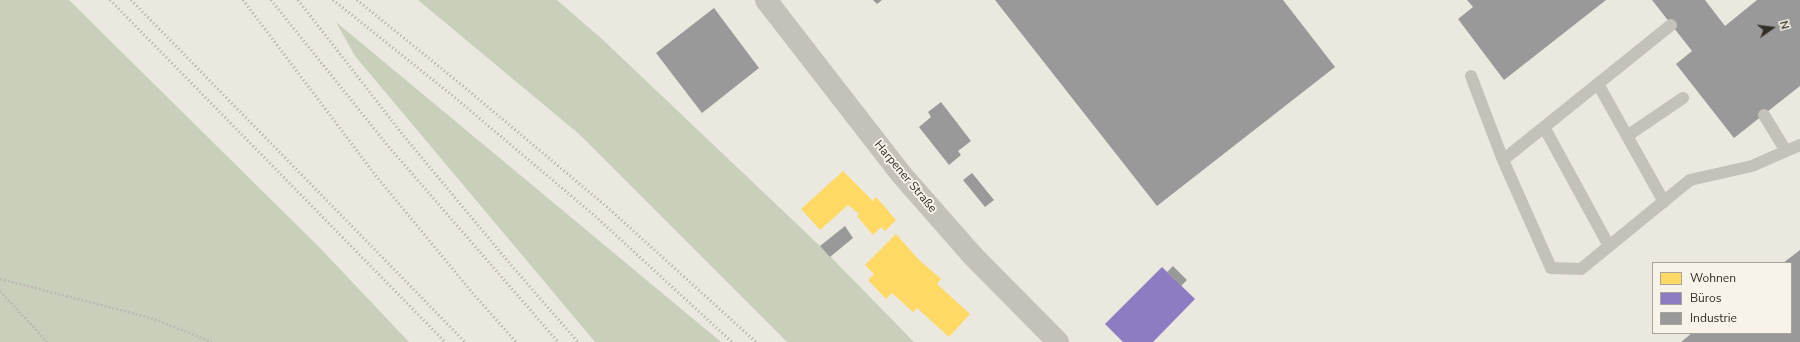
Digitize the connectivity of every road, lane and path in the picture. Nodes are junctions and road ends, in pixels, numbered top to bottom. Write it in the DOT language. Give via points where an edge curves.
graph roads {
  1 [pos="766,0"];
  2 [pos="1671,25"];
  3 [pos="1471,76"];
  4 [pos="1598,84"];
  5 [pos="1683,98"];
  6 [pos="1764,115"];
  7 [pos="1544,127"];
  8 [pos="1627,136"];
  9 [pos="1800,145"];
  10 [pos="1786,151"];
  11 [pos="1503,160"];
  12 [pos="1664,202"];
  13 [pos="1609,246"];
  14 [pos="0,279"];
  15 [pos="0,291"];
  16 [pos="46,342"];
  17 [pos="212,342"];
  18 [pos="1058,342"];
  1 -- 18 [label="street, Harpener Straße" via="901,174 973,256"];
  2 -- 4 [label="lane"];
  3 -- 11 [label="lane"];
  4 -- 7 [label="lane"];
  4 -- 8 [label="lane"];
  5 -- 8 [label="lane"];
  6 -- 10 [label="lane"];
  7 -- 11 [label="lane"];
  7 -- 13 [label="lane"];
  8 -- 12 [label="lane"];
  9 -- 10 [label="lane"];
  10 -- 12 [label="lane" via="1752,166 1690,180"];
  11 -- 13 [label="lane" via="1551,268 1581,269"];
  12 -- 13 [label="lane"];
  14 -- 17 [label="path" via="151,318"];
  15 -- 16 [label="path"];
}
